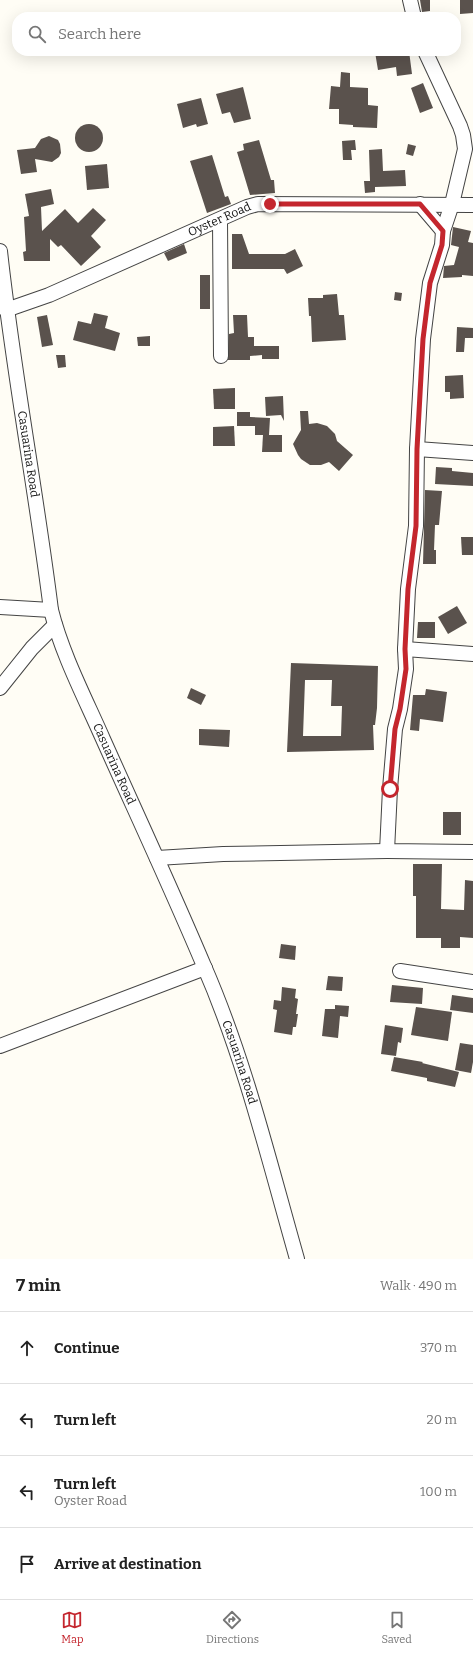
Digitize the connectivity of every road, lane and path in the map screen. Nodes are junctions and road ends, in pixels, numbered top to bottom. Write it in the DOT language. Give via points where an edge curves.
graph roads {
  1 [pos="410,0"];
  2 [pos="413,12"];
  3 [pos="427,56"];
  4 [pos="420,204"];
  5 [pos="452,204"];
  6 [pos="473,205"];
  7 [pos="220,220"];
  8 [pos="443,231"];
  9 [pos="0,251"];
  10 [pos="6,310"];
  11 [pos="221,356"];
  12 [pos="417,449"];
  13 [pos="473,453"];
  14 [pos="0,607"];
  15 [pos="51,610"];
  16 [pos="55,625"];
  17 [pos="405,649"];
  18 [pos="473,654"];
  19 [pos="0,688"];
  20 [pos="387,851"];
  21 [pos="473,852"];
  22 [pos="157,858"];
  23 [pos="205,968"];
  24 [pos="400,971"];
  25 [pos="473,982"];
  26 [pos="0,1046"];
  27 [pos="297,1259"];
  1 -- 2 [label="street"];
  3 -- 5 [label="street" via="463,135 465,149"];
  4 -- 5 [label="street, Oyster Road"];
  4 -- 7 [label="street, Oyster Road" via="258,204"];
  4 -- 8 [label="street"];
  5 -- 6 [label="street, Oyster Road"];
  5 -- 8 [label="street"];
  7 -- 10 [label="street, Oyster Road" via="48,296"];
  7 -- 11 [label="street"];
  8 -- 12 [label="street" via="442,245 430,283 423,339"];
  9 -- 10 [label="street, Casuarina Road"];
  10 -- 15 [label="street, Casuarina Road"];
  12 -- 13 [label="street"];
  12 -- 17 [label="street" via="416,526 408,589"];
  14 -- 15 [label="street"];
  15 -- 16 [label="street, Casuarina Road"];
  16 -- 19 [label="street" via="32,648"];
  16 -- 22 [label="street, Casuarina Road" via="80,688"];
  17 -- 18 [label="street"];
  17 -- 20 [label="street" via="406,669 395,729"];
  20 -- 21 [label="street"];
  20 -- 22 [label="street"];
  22 -- 23 [label="street, Casuarina Road"];
  23 -- 26 [label="street"];
  23 -- 27 [label="street, Casuarina Road" via="255,1110"];
  24 -- 25 [label="street"];
}
